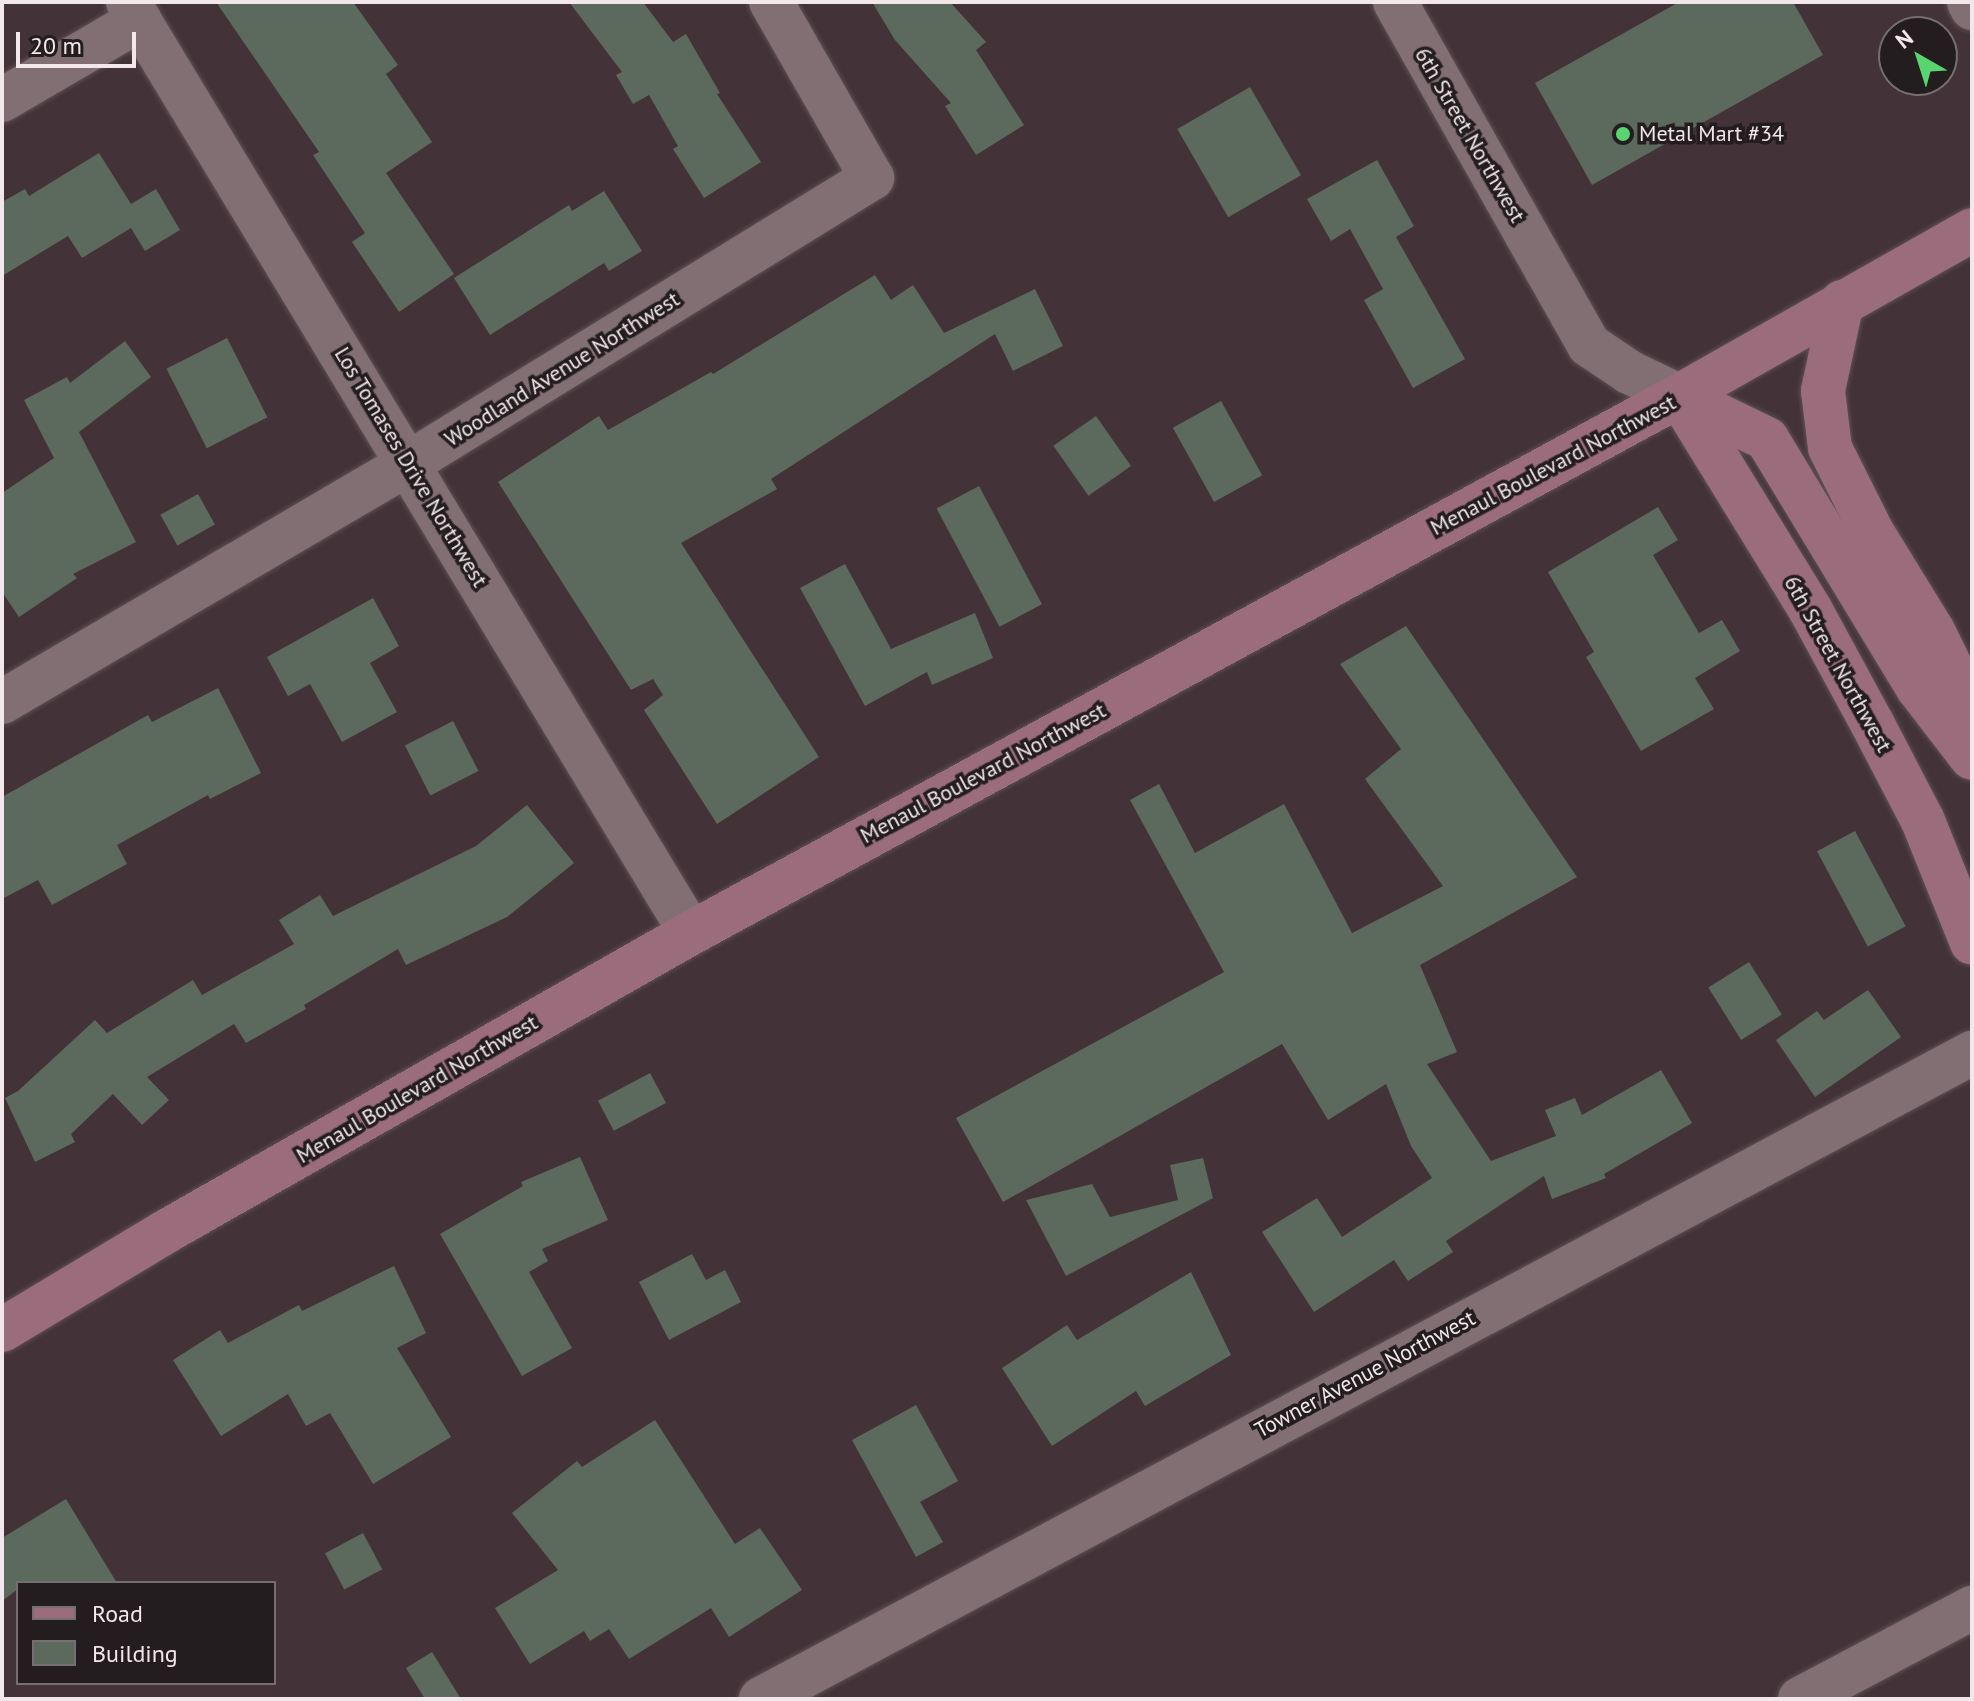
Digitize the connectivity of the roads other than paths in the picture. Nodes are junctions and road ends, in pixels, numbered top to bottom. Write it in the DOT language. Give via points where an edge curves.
graph roads {
  1 [pos="771,2"];
  2 [pos="1395,2"];
  3 [pos="1969,2"];
  4 [pos="1972,8"];
  5 [pos="133,11"];
  6 [pos="2,100"];
  7 [pos="1972,230"];
  8 [pos="1842,302"];
  9 [pos="1679,396"];
  10 [pos="409,463"];
  11 [pos="2,702"];
  12 [pos="1972,710"];
  13 [pos="1972,758"];
  14 [pos="691,933"];
  15 [pos="1972,943"];
  16 [pos="1972,1053"];
  17 [pos="2,1330"];
  18 [pos="1972,1608"];
  19 [pos="761,1699"];
  20 [pos="1800,1699"];
  1 -- 10 [label="street, Woodland Avenue Northwest" via="872,178"];
  2 -- 9 [label="street, 6th Street Northwest" via="1589,345"];
  3 -- 4 [label="street"];
  5 -- 6 [label="street"];
  5 -- 10 [label="street, Los Tomases Drive Northwest"];
  7 -- 8 [label="main road, Menaul Boulevard Northwest"];
  8 -- 9 [label="main road, Menaul Boulevard Northwest"];
  8 -- 12 [label="main road" via="1823,391 1830,448"];
  9 -- 13 [label="main road, 6th Street Northwest" via="1767,439 1918,688"];
  9 -- 14 [label="main road, Menaul Boulevard Northwest"];
  9 -- 15 [label="main road, 6th Street Northwest" via="1810,609 1872,723 1923,821"];
  10 -- 11 [label="street, Woodland Avenue Northwest"];
  10 -- 14 [label="street, Los Tomases Drive Northwest"];
  14 -- 17 [label="main road, Menaul Boulevard Northwest"];
  16 -- 19 [label="street, Towner Avenue Northwest"];
  18 -- 20 [label="street"];
}
